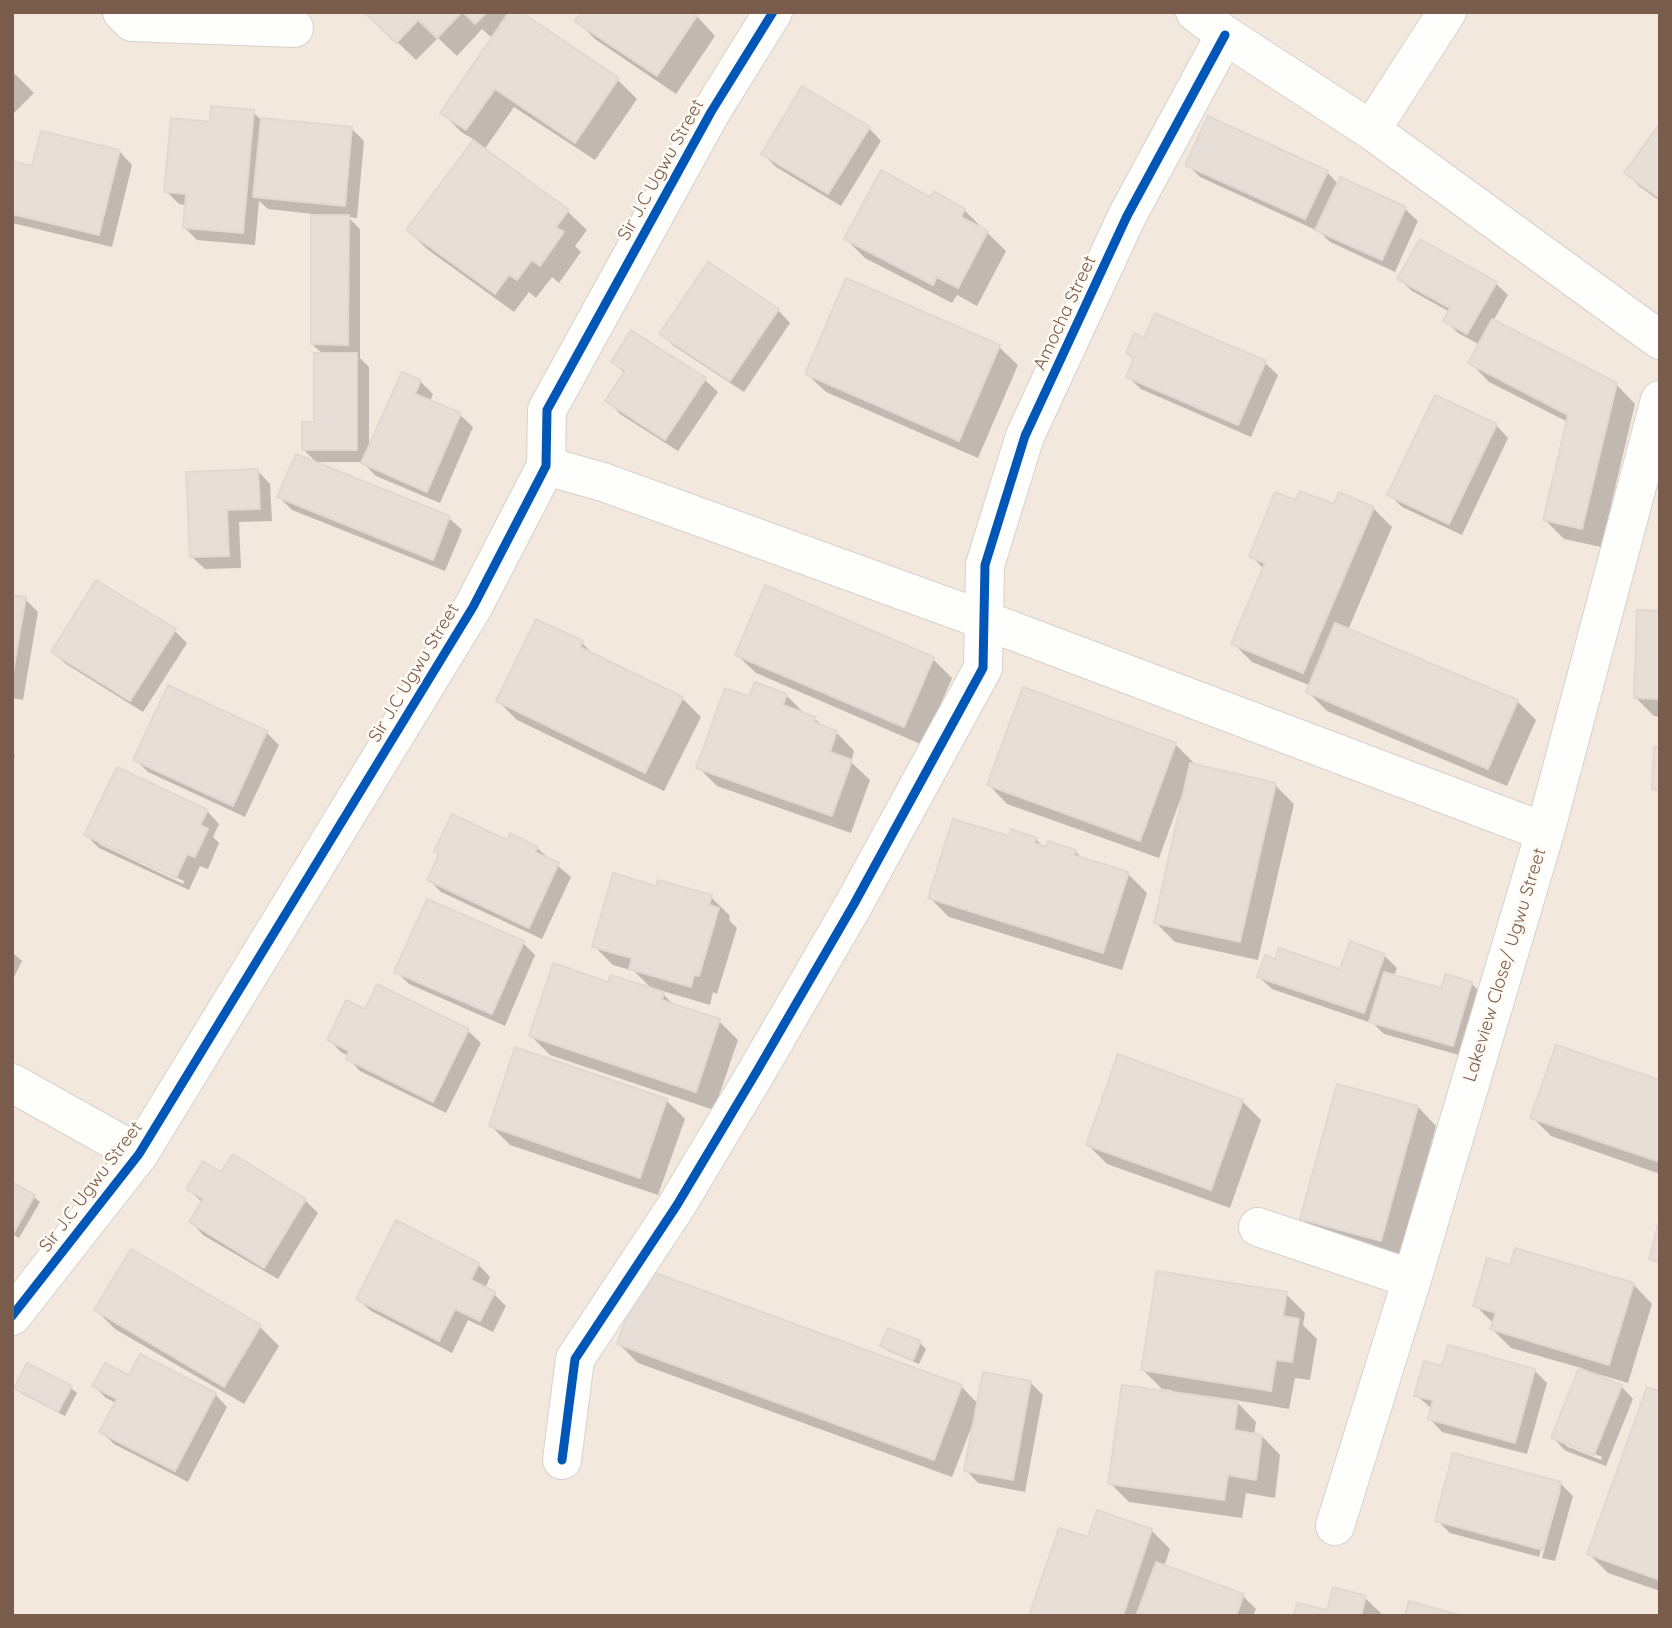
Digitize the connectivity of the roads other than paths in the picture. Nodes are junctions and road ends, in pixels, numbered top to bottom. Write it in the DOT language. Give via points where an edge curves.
graph roads {
  1 [pos="122,12"];
  2 [pos="773,12"];
  3 [pos="1195,12"];
  4 [pos="1447,12"];
  5 [pos="294,28"];
  6 [pos="1224,35"];
  7 [pos="1371,130"];
  8 [pos="1660,340"];
  9 [pos="1660,400"];
  10 [pos="546,466"];
  11 [pos="984,620"];
  12 [pos="1545,832"];
  13 [pos="12,1083"];
  14 [pos="139,1154"];
  15 [pos="1258,1227"];
  16 [pos="1412,1279"];
  17 [pos="12,1316"];
  18 [pos="562,1460"];
  19 [pos="1335,1526"];
  1 -- 5 [label="street" via="132,22"];
  2 -- 10 [label="street, Sir J.C Ugwu Street" via="711,112 547,410"];
  3 -- 6 [label="street"];
  4 -- 7 [label="street"];
  6 -- 7 [label="street"];
  6 -- 11 [label="street, Amocha Street" via="1127,216 1025,436 985,565"];
  7 -- 8 [label="street"];
  9 -- 12 [label="street, Lakeview Close/ Ugwu Street"];
  10 -- 11 [label="street" via="603,481"];
  10 -- 14 [label="street, Sir J.C Ugwu Street" via="473,607"];
  11 -- 12 [label="street"];
  11 -- 18 [label="street, Amocha Street" via="983,668 854,904 677,1205 575,1359"];
  12 -- 16 [label="street, Lakeview Close/ Ugwu Street"];
  13 -- 14 [label="street"];
  14 -- 17 [label="street, Sir J.C Ugwu Street"];
  15 -- 16 [label="street"];
  16 -- 19 [label="street, Lakeview Close/ Ugwu Street"];
}
